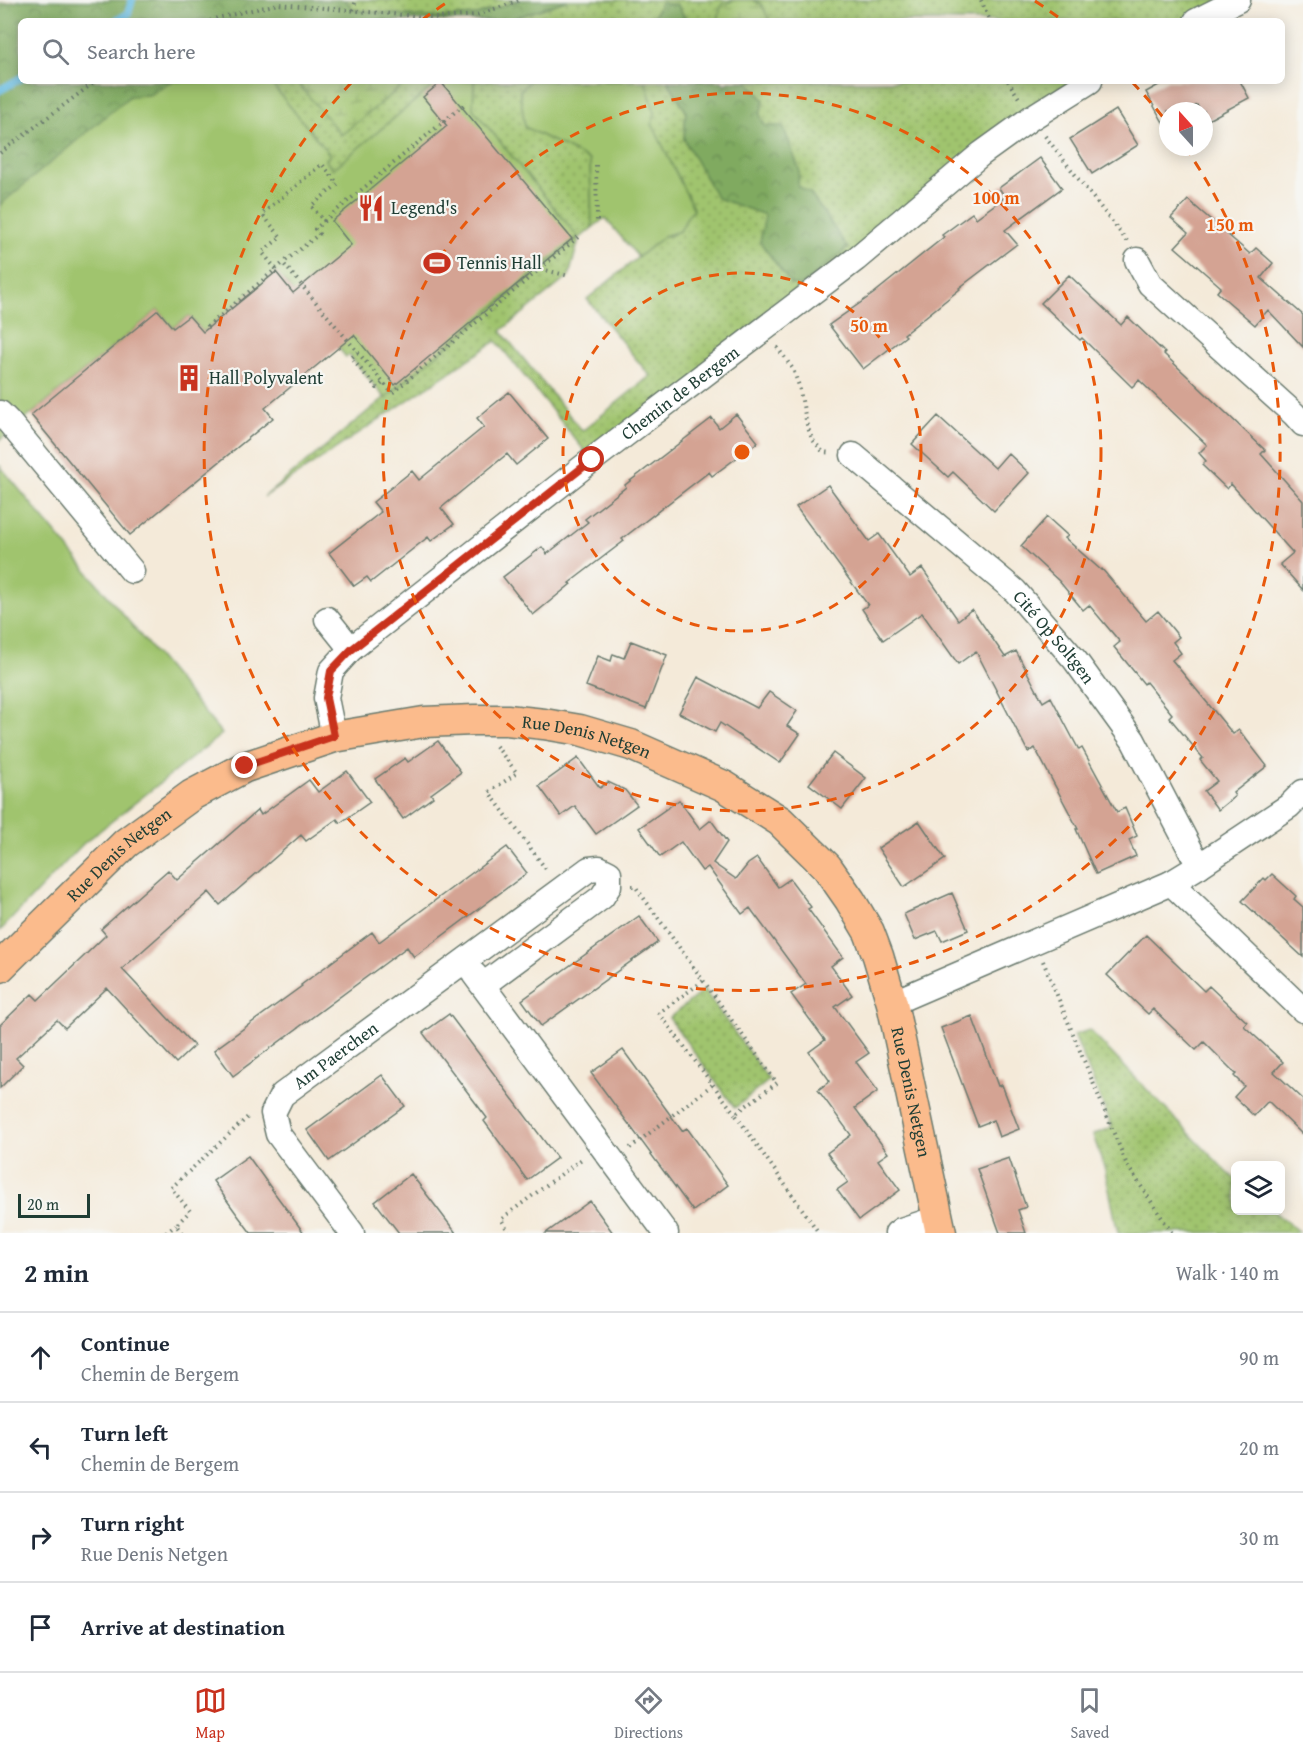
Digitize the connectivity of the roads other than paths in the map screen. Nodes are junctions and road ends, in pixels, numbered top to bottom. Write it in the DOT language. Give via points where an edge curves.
graph roads {
  1 [pos="1238,0"];
  2 [pos="1202,18"];
  3 [pos="1085,84"];
  4 [pos="1137,260"];
  5 [pos="0,413"];
  6 [pos="1303,424"];
  7 [pos="853,455"];
  8 [pos="132,571"];
  9 [pos="327,619"];
  10 [pos="351,650"];
  11 [pos="334,736"];
  12 [pos="1303,792"];
  13 [pos="1199,866"];
  14 [pos="1171,883"];
  15 [pos="464,960"];
  16 [pos="0,967"];
  17 [pos="483,985"];
  18 [pos="892,1003"];
  19 [pos="1303,1010"];
  20 [pos="940,1225"];
  21 [pos="352,1233"];
  22 [pos="666,1233"];
  23 [pos="897,1233"];
  1 -- 2 [label="street"];
  3 -- 10 [label="street, Chemin de Bergem" via="981,154 856,259"];
  4 -- 6 [label="street" via="1150,284"];
  5 -- 8 [label="street"];
  7 -- 13 [label="street, Cité Op Soltgen" via="1015,591 1076,660 1133,740"];
  9 -- 10 [label="street"];
  10 -- 11 [label="street, Chemin de Bergem" via="331,671 326,698"];
  11 -- 16 [label="main road, Rue Denis Netgen" via="245,766 192,795 126,843"];
  11 -- 18 [label="main road, Rue Denis Netgen" via="424,722 507,720 544,724 631,745 724,786 780,821 827,867 869,932"];
  12 -- 13 [label="street"];
  13 -- 14 [label="street"];
  14 -- 18 [label="street"];
  14 -- 19 [label="street"];
  15 -- 17 [label="street"];
  15 -- 17 [label="street, Am Paerchen" via="589,869 609,873 609,886 602,897"];
  15 -- 21 [label="street, Am Paerchen" via="282,1095 273,1113 278,1134"];
  17 -- 22 [label="street"];
  18 -- 20 [label="main road, Rue Denis Netgen"];
  20 -- 23 [label="street"];
}
